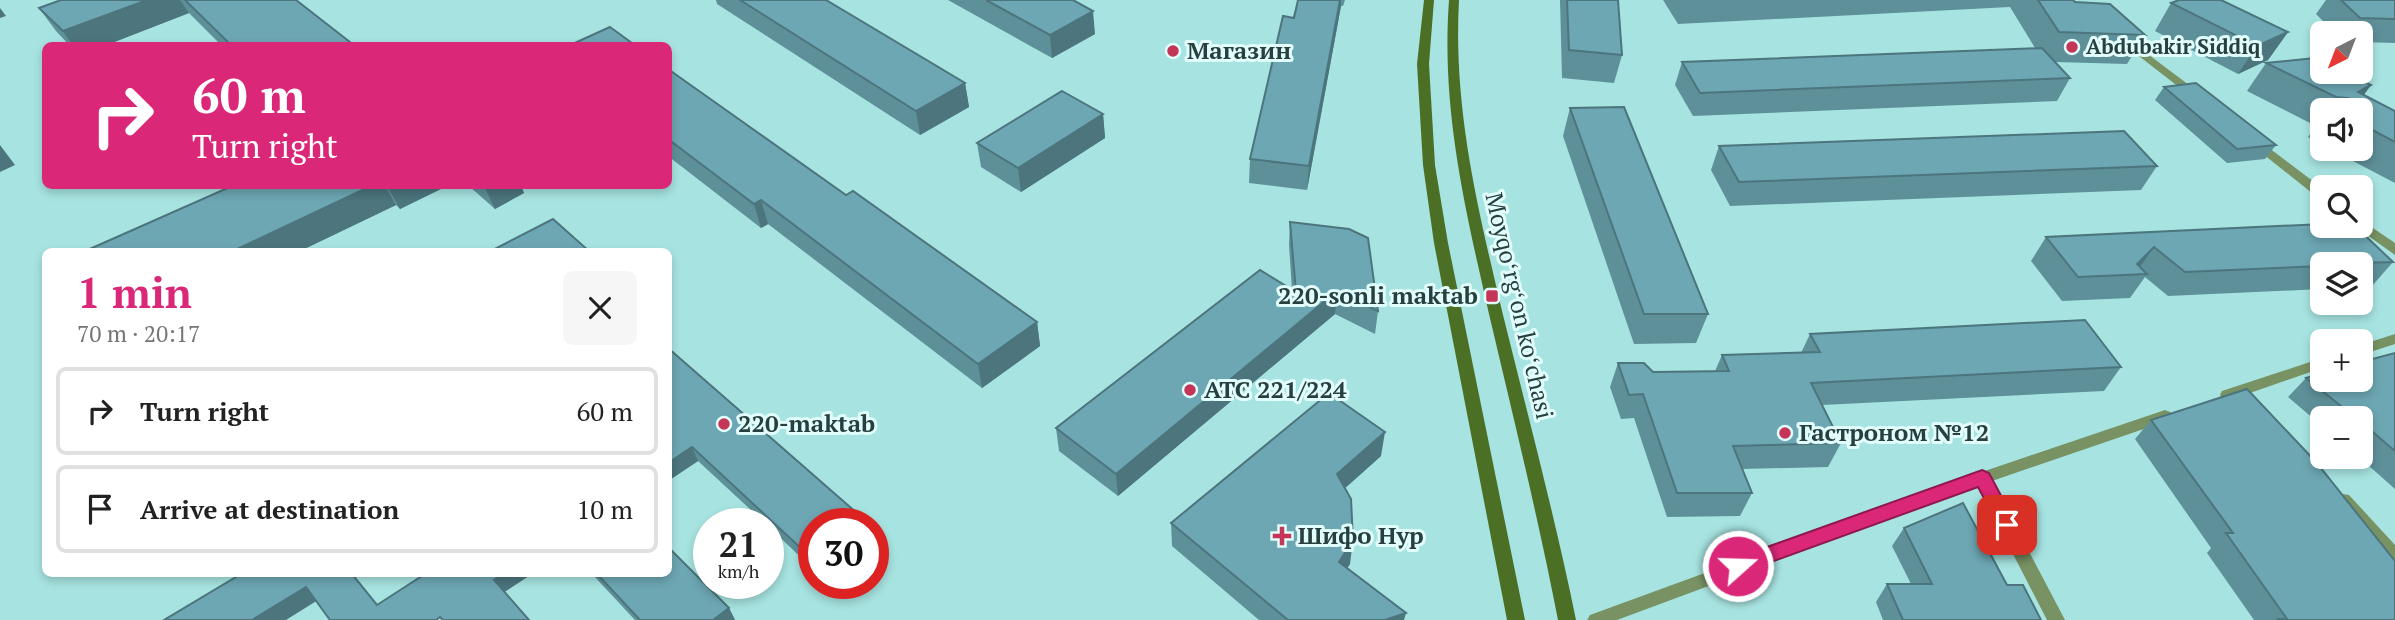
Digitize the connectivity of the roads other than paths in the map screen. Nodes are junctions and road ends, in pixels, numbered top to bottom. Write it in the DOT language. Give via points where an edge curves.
graph roads {
  1 [pos="1429,0"];
  2 [pos="1454,0"];
  3 [pos="2110,28"];
  4 [pos="2206,103"];
  5 [pos="2248,136"];
  6 [pos="2310,185"];
  7 [pos="2373,233"];
  8 [pos="2395,250"];
  9 [pos="2395,339"];
  10 [pos="2373,346"];
  11 [pos="2310,368"];
  12 [pos="2228,400"];
  13 [pos="2177,412"];
  14 [pos="1982,478"];
  15 [pos="2331,489"];
  16 [pos="2395,556"];
  17 [pos="1516,620"];
  18 [pos="1567,620"];
  19 [pos="1596,620"];
  20 [pos="2056,620"];
  1 -- 17 [label="main road" via="1423,64 1429,165"];
  2 -- 18 [label="main road, Moyqoʻrgʻon koʻchasi" via="1452,102 1474,221"];
  3 -- 4 [label="street"];
  5 -- 6 [label="street"];
  7 -- 8 [label="street"];
  9 -- 10 [label="street"];
  11 -- 12 [label="street"];
  13 -- 14 [label="street"];
  14 -- 19 [label="street"];
  14 -- 20 [label="street"];
  15 -- 16 [label="street"];
}
